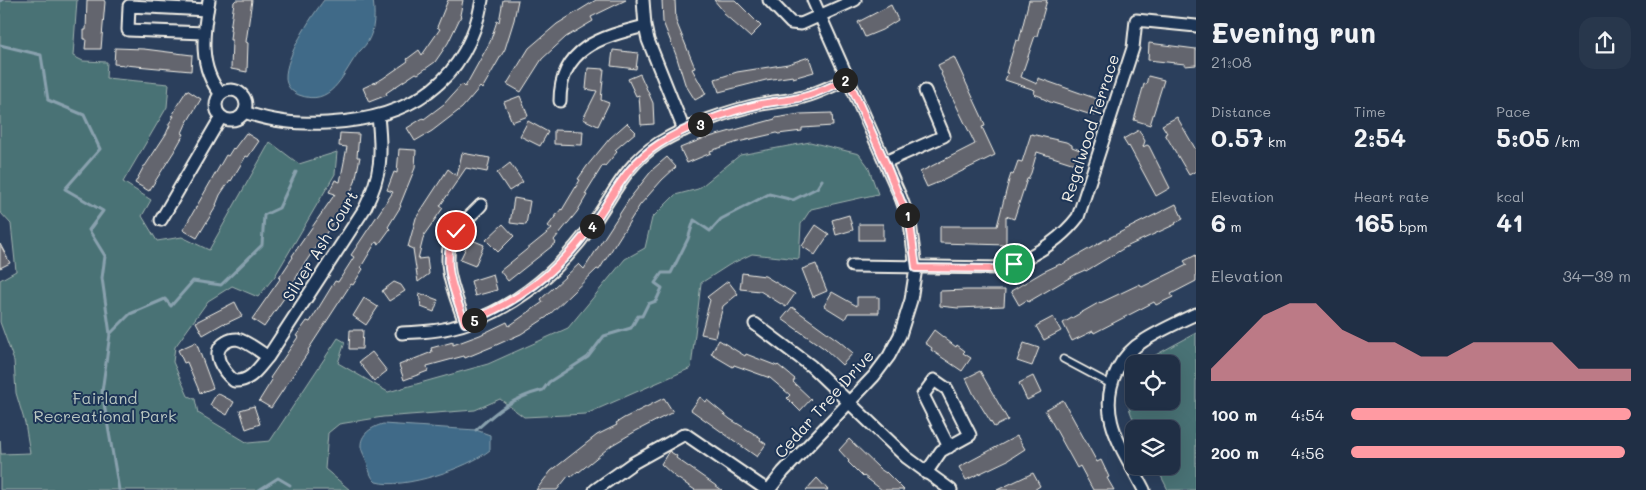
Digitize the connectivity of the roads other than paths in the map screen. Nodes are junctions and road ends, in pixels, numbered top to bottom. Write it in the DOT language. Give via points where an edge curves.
graph roads {
  1 [pos="482,0"];
  2 [pos="643,0"];
  3 [pos="769,0"];
  4 [pos="813,0"];
  5 [pos="855,0"];
  6 [pos="208,5"];
  7 [pos="820,15"];
  8 [pos="645,26"];
  9 [pos="1196,26"];
  10 [pos="204,33"];
  11 [pos="848,79"];
  12 [pos="925,91"];
  13 [pos="221,94"];
  14 [pos="560,101"];
  15 [pos="244,112"];
  16 [pos="221,116"];
  17 [pos="378,116"];
  18 [pos="684,130"];
  19 [pos="885,162"];
  20 [pos="481,205"];
  21 [pos="161,220"];
  22 [pos="852,266"];
  23 [pos="916,268"];
  24 [pos="1196,314"];
  25 [pos="465,323"];
  26 [pos="755,324"];
  27 [pos="402,333"];
  28 [pos="268,357"];
  29 [pos="1063,359"];
  30 [pos="1110,384"];
  31 [pos="850,402"];
  32 [pos="949,447"];
  33 [pos="926,473"];
  34 [pos="595,490"];
  35 [pos="768,490"];
  36 [pos="951,490"];
  37 [pos="1144,490"];
  1 -- 17 [label="street" via="474,29 456,65 431,91"];
  2 -- 8 [label="street"];
  3 -- 7 [label="street" via="791,23 801,24"];
  4 -- 7 [label="street, Cedar Tree Drive"];
  5 -- 7 [label="street"];
  6 -- 10 [label="street"];
  6 -- 10 [label="street" via="129,6 128,30"];
  7 -- 11 [label="street, Cedar Tree Drive"];
  8 -- 14 [label="street" via="603,38 578,54 563,74"];
  8 -- 18 [label="street"];
  9 -- 23 [label="street, Regalwood Terrace" via="1136,20 1133,48 1078,217 1055,242 1003,268"];
  10 -- 13 [label="street" via="209,75"];
  11 -- 18 [label="street" via="807,96 747,107"];
  11 -- 19 [label="street, Cedar Tree Drive"];
  12 -- 19 [label="street" via="944,136"];
  13 -- 15 [label="street" via="233,90 239,92 245,100"];
  13 -- 16 [label="street" via="216,107"];
  15 -- 16 [label="street" via="234,120"];
  15 -- 17 [label="street" via="289,123 344,122"];
  16 -- 21 [label="street"];
  17 -- 28 [label="street, Silver Ash Court" via="380,163 372,194"];
  18 -- 25 [label="street" via="659,143 628,170 593,224 560,263 518,298"];
  19 -- 23 [label="street, Cedar Tree Drive" via="910,223"];
  20 -- 25 [label="street" via="456,231 449,250 450,278"];
  22 -- 23 [label="street"];
  23 -- 31 [label="street, Cedar Tree Drive" via="911,300 900,335 889,356"];
  24 -- 30 [label="street" via="1134,348"];
  25 -- 27 [label="street" via="438,330"];
  26 -- 31 [label="street" via="811,366"];
  29 -- 30 [label="lane"];
  30 -- 37 [label="street" via="1108,406 1114,431"];
  31 -- 33 [label="street"];
  31 -- 35 [label="street, Cedar Tree Drive"];
  32 -- 32 [label="street" via="970,435 947,389 934,380 923,395"];
  32 -- 33 [label="street" via="941,451"];
  33 -- 36 [label="street"];
  34 -- 35 [label="street" via="633,463 685,434"];
}
